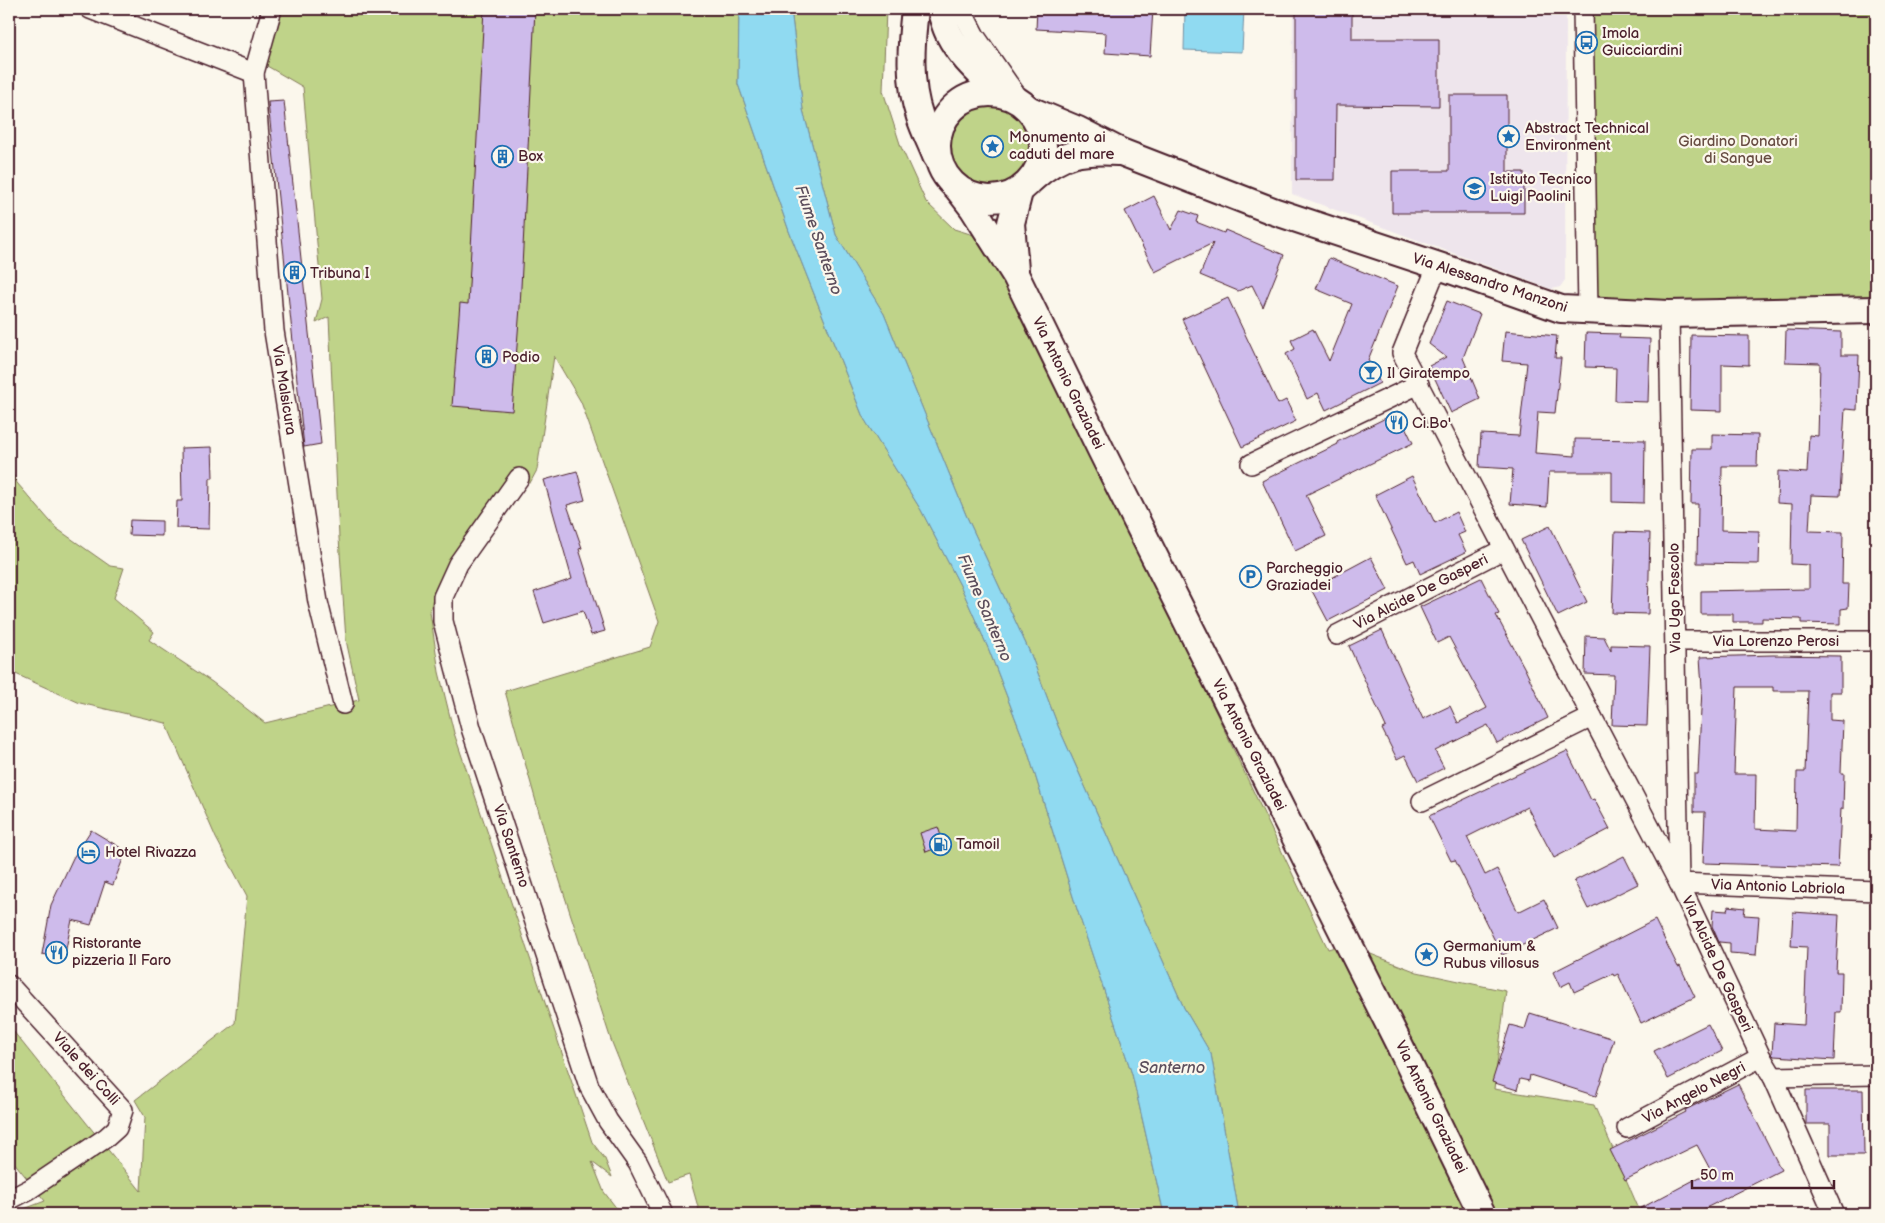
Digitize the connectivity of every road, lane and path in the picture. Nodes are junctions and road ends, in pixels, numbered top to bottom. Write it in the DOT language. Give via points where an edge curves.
graph roads {
  1 [pos="90,9"];
  2 [pos="272,9"];
  3 [pos="915,9"];
  4 [pos="940,9"];
  5 [pos="961,9"];
  6 [pos="1583,9"];
  7 [pos="254,73"];
  8 [pos="1017,102"];
  9 [pos="1121,152"];
  10 [pos="941,168"];
  11 [pos="1026,185"];
  12 [pos="960,190"];
  13 [pos="1442,267"];
  14 [pos="1016,276"];
  15 [pos="1876,310"];
  16 [pos="1588,311"];
  17 [pos="1669,314"];
  18 [pos="1419,384"];
  19 [pos="1251,464"];
  20 [pos="519,478"];
  21 [pos="1504,549"];
  22 [pos="1337,635"];
  23 [pos="1676,641"];
  24 [pos="1876,641"];
  25 [pos="343,704"];
  26 [pos="1592,717"];
  27 [pos="1422,801"];
  28 [pos="1679,883"];
  29 [pos="1876,891"];
  30 [pos="9,985"];
  31 [pos="1761,1057"];
  32 [pos="1876,1075"];
  33 [pos="1773,1077"];
  34 [pos="1627,1128"];
  35 [pos="9,1200"];
  36 [pos="663,1214"];
  37 [pos="1482,1214"];
  38 [pos="1834,1214"];
  1 -- 7 [label="street"];
  2 -- 7 [label="street, Via Malsicura"];
  3 -- 10 [label="street" via="911,66 913,91 919,116"];
  4 -- 8 [label="street" via="948,33 969,62"];
  5 -- 8 [label="street"];
  6 -- 16 [label="street"];
  7 -- 25 [label="street, Via Malsicura" via="274,331 318,602"];
  8 -- 9 [label="street, Via Alessandro Manzoni"];
  8 -- 10 [label="street" via="987,92 969,97 953,108 939,130 937,142"];
  8 -- 11 [label="street" via="1040,129 1044,151 1040,165"];
  9 -- 11 [label="street, Via Alessandro Manzoni" via="1083,152 1066,157 1049,164"];
  9 -- 13 [label="street, Via Alessandro Manzoni" via="1273,210"];
  10 -- 12 [label="street"];
  11 -- 12 [label="street" via="1004,198 989,200"];
  11 -- 14 [label="street, Via Antonio Graziadei" via="1011,223"];
  12 -- 14 [label="street, Via Antonio Graziadei"];
  13 -- 16 [label="street, Via Alessandro Manzoni" via="1561,309"];
  13 -- 18 [label="street, Via Alcide De Gasperi" via="1432,279 1402,353"];
  14 -- 37 [label="street, Via Antonio Graziadei"];
  15 -- 17 [label="street, Via Alessandro Manzoni"];
  16 -- 17 [label="street, Via Alessandro Manzoni"];
  17 -- 23 [label="street, Via Ugo Foscolo"];
  18 -- 19 [label="street"];
  18 -- 21 [label="street, Via Alcide De Gasperi"];
  20 -- 36 [label="street, Via Santerno" via="458,564 443,597 443,621 471,728 589,1086 608,1121 638,1163"];
  21 -- 22 [label="street, Via Alcide De Gasperi"];
  21 -- 26 [label="street, Via Alcide De Gasperi"];
  23 -- 24 [label="street, Via Lorenzo Perosi"];
  23 -- 28 [label="street, Via Ugo Foscolo"];
  26 -- 27 [label="street"];
  26 -- 28 [label="street, Via Alcide De Gasperi"];
  28 -- 29 [label="street, Via Antonio Labriola"];
  28 -- 31 [label="street, Via Alcide De Gasperi"];
  30 -- 35 [label="street, Viale dei Colli" via="123,1110 117,1128 107,1137"];
  31 -- 33 [label="street, Via Alcide De Gasperi"];
  31 -- 34 [label="street, Via Angelo Negri"];
  32 -- 33 [label="street"];
  33 -- 38 [label="street, Via Alcide De Gasperi"];
}
